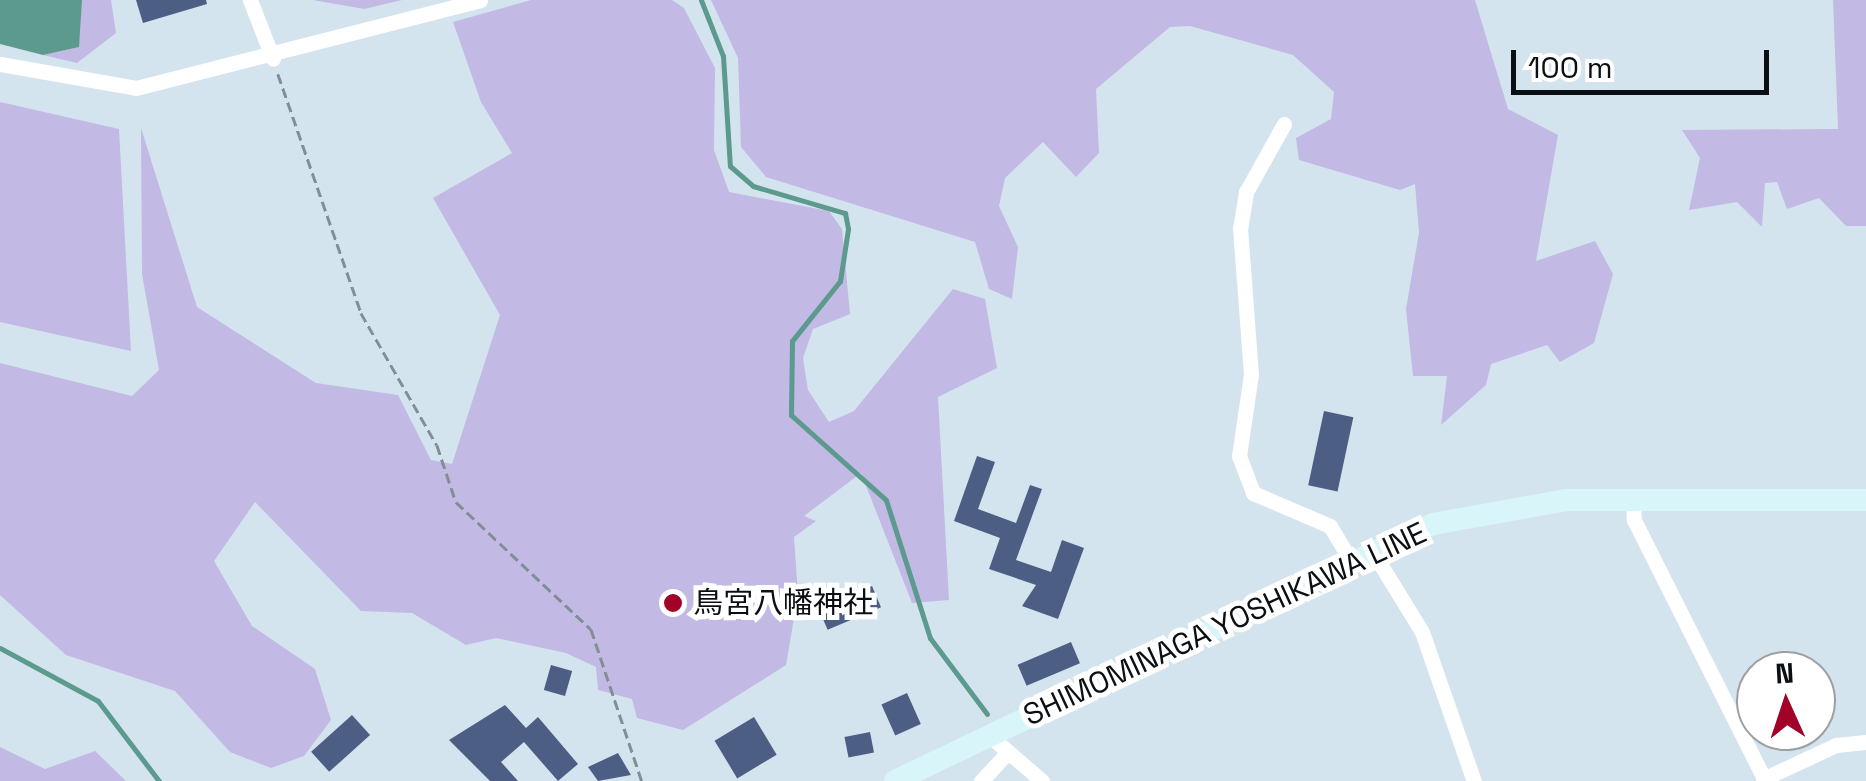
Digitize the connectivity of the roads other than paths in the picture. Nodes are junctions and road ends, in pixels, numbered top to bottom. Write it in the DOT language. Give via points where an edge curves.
graph roads {
  1 [pos="250,0"];
  2 [pos="480,0"];
  3 [pos="273,59"];
  4 [pos="0,64"];
  5 [pos="1284,124"];
  6 [pos="1632,497"];
  7 [pos="1866,500"];
  8 [pos="1361,554"];
  9 [pos="1866,742"];
  10 [pos="999,744"];
  11 [pos="1764,780"];
  12 [pos="895,781"];
  13 [pos="980,781"];
  14 [pos="1042,781"];
  15 [pos="1474,781"];
  1 -- 3 [label="street"];
  2 -- 3 [label="street"];
  3 -- 4 [label="street" via="136,88"];
  5 -- 8 [label="street" via="1246,192 1240,228 1251,374 1239,456 1253,493 1330,526"];
  6 -- 7 [label="main road, SHIMOMINAGA YOSHIKAWA LINE"];
  6 -- 8 [label="main road, SHIMOMINAGA YOSHIKAWA LINE" via="1499,506"];
  6 -- 11 [label="street" via="1634,520"];
  8 -- 10 [label="main road, SHIMOMINAGA YOSHIKAWA LINE"];
  8 -- 15 [label="street" via="1422,632"];
  9 -- 11 [label="street"];
  10 -- 12 [label="main road, SHIMOMINAGA YOSHIKAWA LINE"];
  10 -- 13 [label="street"];
  10 -- 14 [label="street"];
}
